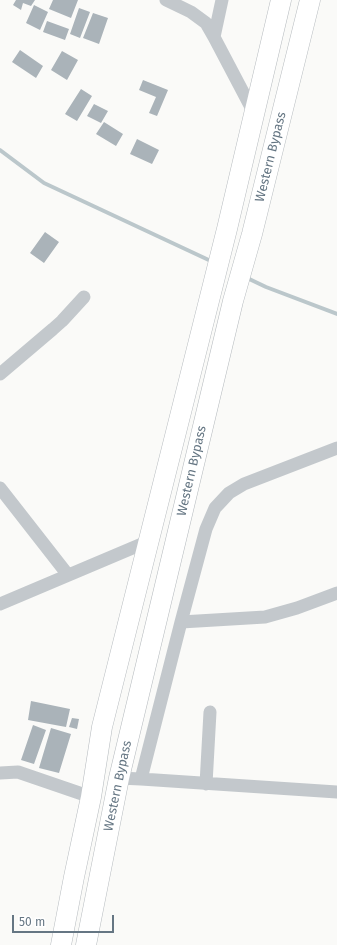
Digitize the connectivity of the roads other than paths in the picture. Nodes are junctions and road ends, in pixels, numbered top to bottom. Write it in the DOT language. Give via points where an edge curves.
graph roads {
  1 [pos="166,0"];
  2 [pos="222,0"];
  3 [pos="281,0"];
  4 [pos="310,0"];
  5 [pos="214,37"];
  6 [pos="254,113"];
  7 [pos="84,297"];
  8 [pos="0,374"];
  9 [pos="337,448"];
  10 [pos="0,488"];
  11 [pos="149,541"];
  12 [pos="68,575"];
  13 [pos="337,593"];
  14 [pos="0,604"];
  15 [pos="181,622"];
  16 [pos="210,712"];
  17 [pos="0,773"];
  18 [pos="119,778"];
  19 [pos="141,779"];
  20 [pos="206,784"];
  21 [pos="337,792"];
  22 [pos="91,798"];
  23 [pos="61,945"];
  24 [pos="86,945"];
  1 -- 5 [label="street" via="191,12 206,23"];
  2 -- 5 [label="street"];
  3 -- 6 [label="main road, Western Bypass"];
  4 -- 18 [label="main road, Western Bypass" via="233,301"];
  5 -- 6 [label="street"];
  6 -- 11 [label="main road, Western Bypass"];
  7 -- 8 [label="street" via="62,321"];
  9 -- 15 [label="street" via="244,484 229,493 215,508 206,529"];
  10 -- 12 [label="street"];
  11 -- 12 [label="street"];
  11 -- 22 [label="main road, Western Bypass" via="102,726"];
  12 -- 14 [label="street"];
  13 -- 15 [label="street" via="264,617"];
  15 -- 19 [label="street"];
  16 -- 20 [label="street"];
  17 -- 22 [label="street" via="18,772"];
  18 -- 19 [label="street"];
  18 -- 24 [label="main road, Western Bypass"];
  19 -- 20 [label="street"];
  20 -- 21 [label="street"];
  22 -- 23 [label="main road, Western Bypass"];
}
